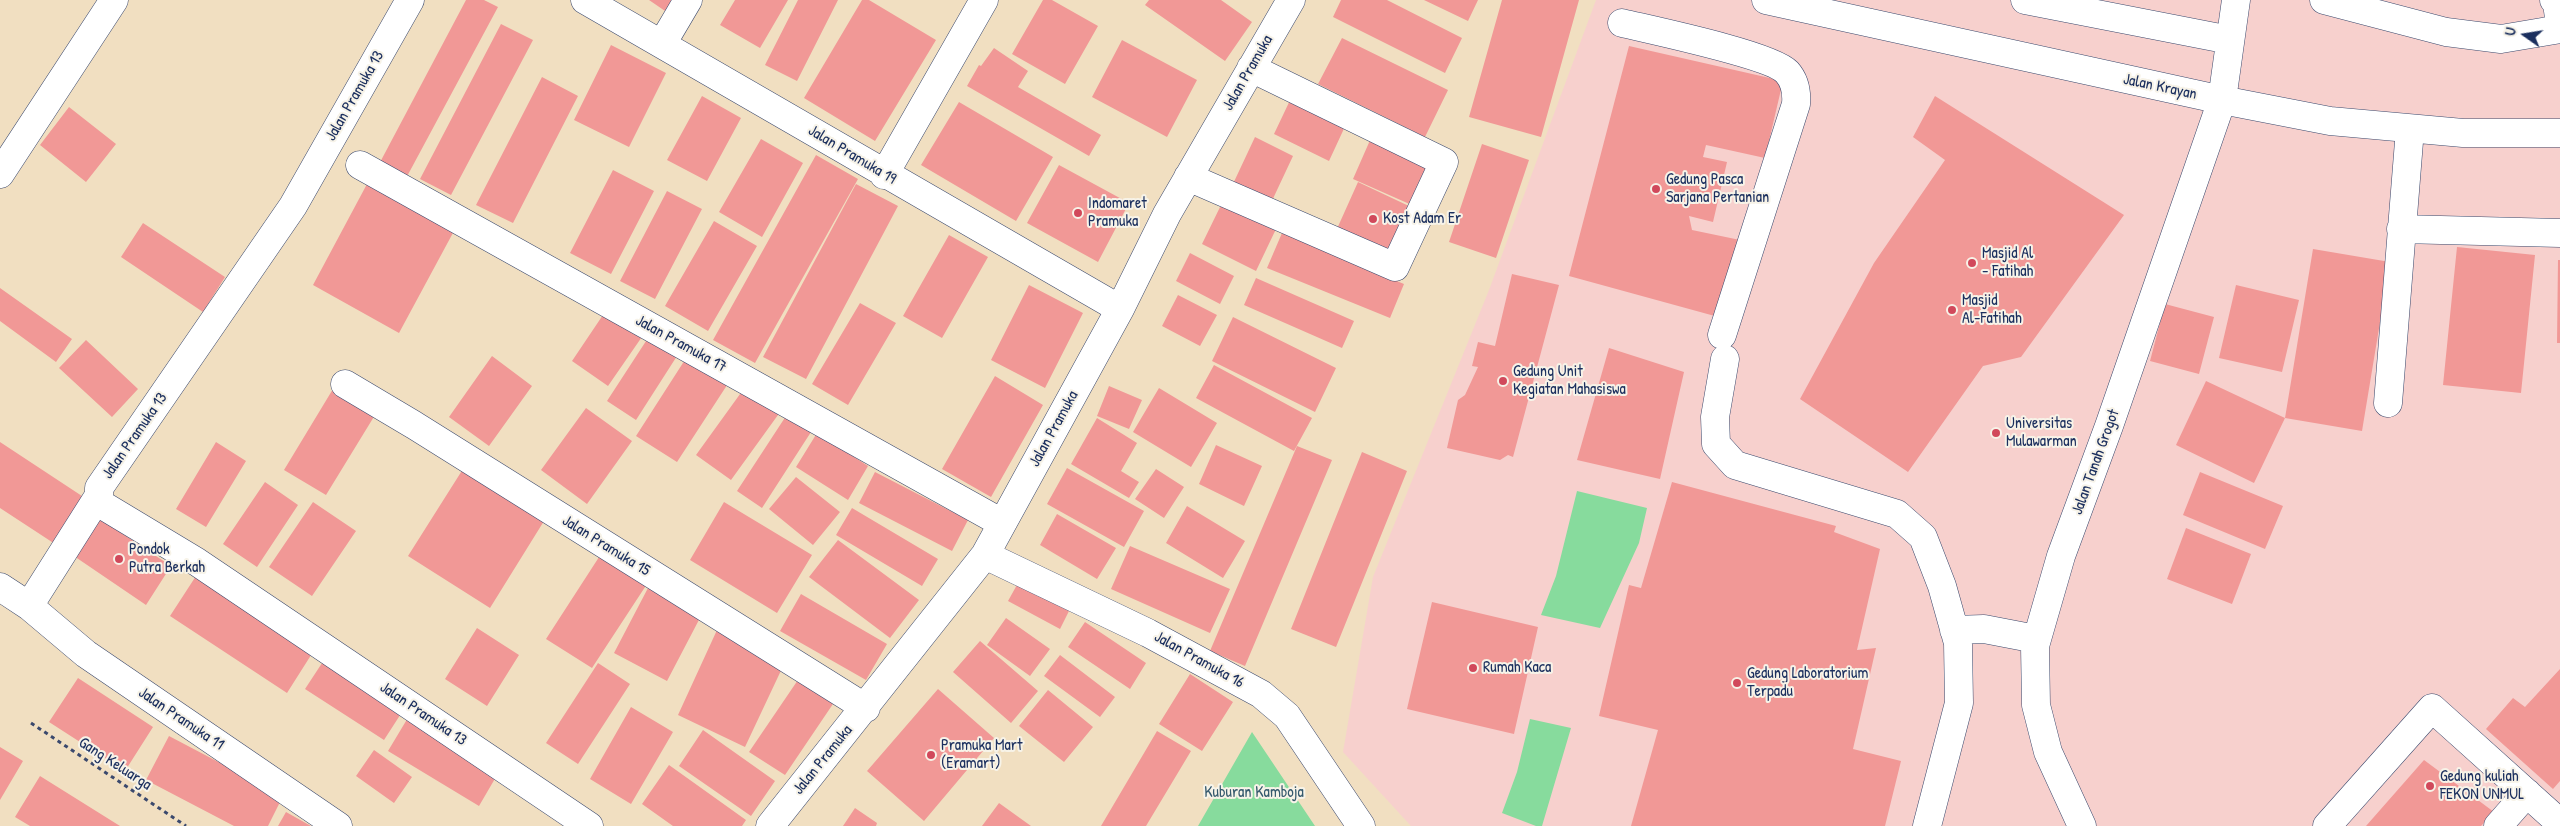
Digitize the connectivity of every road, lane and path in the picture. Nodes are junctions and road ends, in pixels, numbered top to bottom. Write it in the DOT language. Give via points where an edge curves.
graph roads {
  1 [pos="114,0"];
  2 [pos="410,0"];
  3 [pos="585,0"];
  4 [pos="688,0"];
  5 [pos="984,0"];
  6 [pos="1291,0"];
  7 [pos="1766,0"];
  8 [pos="2025,0"];
  9 [pos="2236,0"];
  10 [pos="2324,0"];
  11 [pos="2554,0"];
  12 [pos="1622,23"];
  13 [pos="2560,27"];
  14 [pos="2230,40"];
  15 [pos="662,44"];
  16 [pos="1251,68"];
  17 [pos="2222,100"];
  18 [pos="2410,129"];
  19 [pos="2560,133"];
  20 [pos="360,165"];
  21 [pos="0,174"];
  22 [pos="884,175"];
  23 [pos="1188,177"];
  24 [pos="2402,229"];
  25 [pos="2560,233"];
  26 [pos="1120,309"];
  27 [pos="345,384"];
  28 [pos="2388,402"];
  29 [pos="98,497"];
  30 [pos="1002,524"];
  31 [pos="985,556"];
  32 [pos="0,587"];
  33 [pos="29,606"];
  34 [pos="1954,630"];
  35 [pos="2036,640"];
  36 [pos="866,708"];
  37 [pos="31,723"];
  38 [pos="2527,793"];
  39 [pos="2560,823"];
  40 [pos="186,826"];
  41 [pos="338,826"];
  42 [pos="589,826"];
  43 [pos="770,826"];
  44 [pos="1361,826"];
  45 [pos="1927,826"];
  46 [pos="2082,826"];
  47 [pos="2327,826"];
  48 [pos="2498,826"];
  1 -- 21 [label="street"];
  2 -- 29 [label="street, Jalan Pramuka 13" via="293,206 99,488"];
  3 -- 15 [label="street, Jalan Pramuka 19"];
  4 -- 15 [label="street"];
  5 -- 22 [label="street"];
  6 -- 16 [label="street, Jalan Pramuka"];
  7 -- 17 [label="street, Jalan Krayan"];
  8 -- 14 [label="street"];
  9 -- 14 [label="street, Jalan Tanah Grogot"];
  10 -- 13 [label="street" via="2446,32 2501,39"];
  11 -- 13 [label="street"];
  12 -- 34 [label="street" via="1761,59 1786,71 1797,91 1796,104 1723,347 1715,417 1716,444 1735,465 1896,514 1923,537 1942,586"];
  14 -- 17 [label="street, Jalan Tanah Grogot"];
  15 -- 22 [label="street, Jalan Pramuka 19"];
  16 -- 23 [label="street, Jalan Pramuka"];
  16 -- 23 [label="street" via="1444,162 1395,267"];
  17 -- 18 [label="street, Jalan Krayan" via="2330,121"];
  17 -- 35 [label="street, Jalan Tanah Grogot" via="2061,556"];
  18 -- 19 [label="street, Jalan Krayan" via="2463,133"];
  18 -- 24 [label="street"];
  20 -- 30 [label="street, Jalan Pramuka 17"];
  22 -- 26 [label="street, Jalan Pramuka 19"];
  23 -- 26 [label="street, Jalan Pramuka"];
  24 -- 25 [label="street"];
  24 -- 28 [label="street"];
  26 -- 30 [label="street, Jalan Pramuka"];
  27 -- 36 [label="street, Jalan Pramuka 15"];
  29 -- 33 [label="street"];
  29 -- 42 [label="street, Jalan Pramuka 13" via="99,503 197,562"];
  30 -- 31 [label="street, Jalan Pramuka"];
  31 -- 36 [label="street, Jalan Pramuka"];
  31 -- 44 [label="street, Jalan Pramuka 16" via="1148,633 1261,694 1287,716"];
  32 -- 33 [label="street, Jalan Pramuka 11"];
  33 -- 41 [label="street, Jalan Pramuka 11" via="86,654"];
  34 -- 35 [label="street" via="1984,629"];
  34 -- 45 [label="street" via="1958,643 1959,703"];
  35 -- 46 [label="street, Jalan Tanah Grogot" via="2036,705 2048,752"];
  36 -- 43 [label="street, Jalan Pramuka"];
  37 -- 40 [label="path, Gang Keluarga"];
  38 -- 39 [label="street"];
  38 -- 47 [label="street" via="2432,708"];
  38 -- 48 [label="street"];
}
